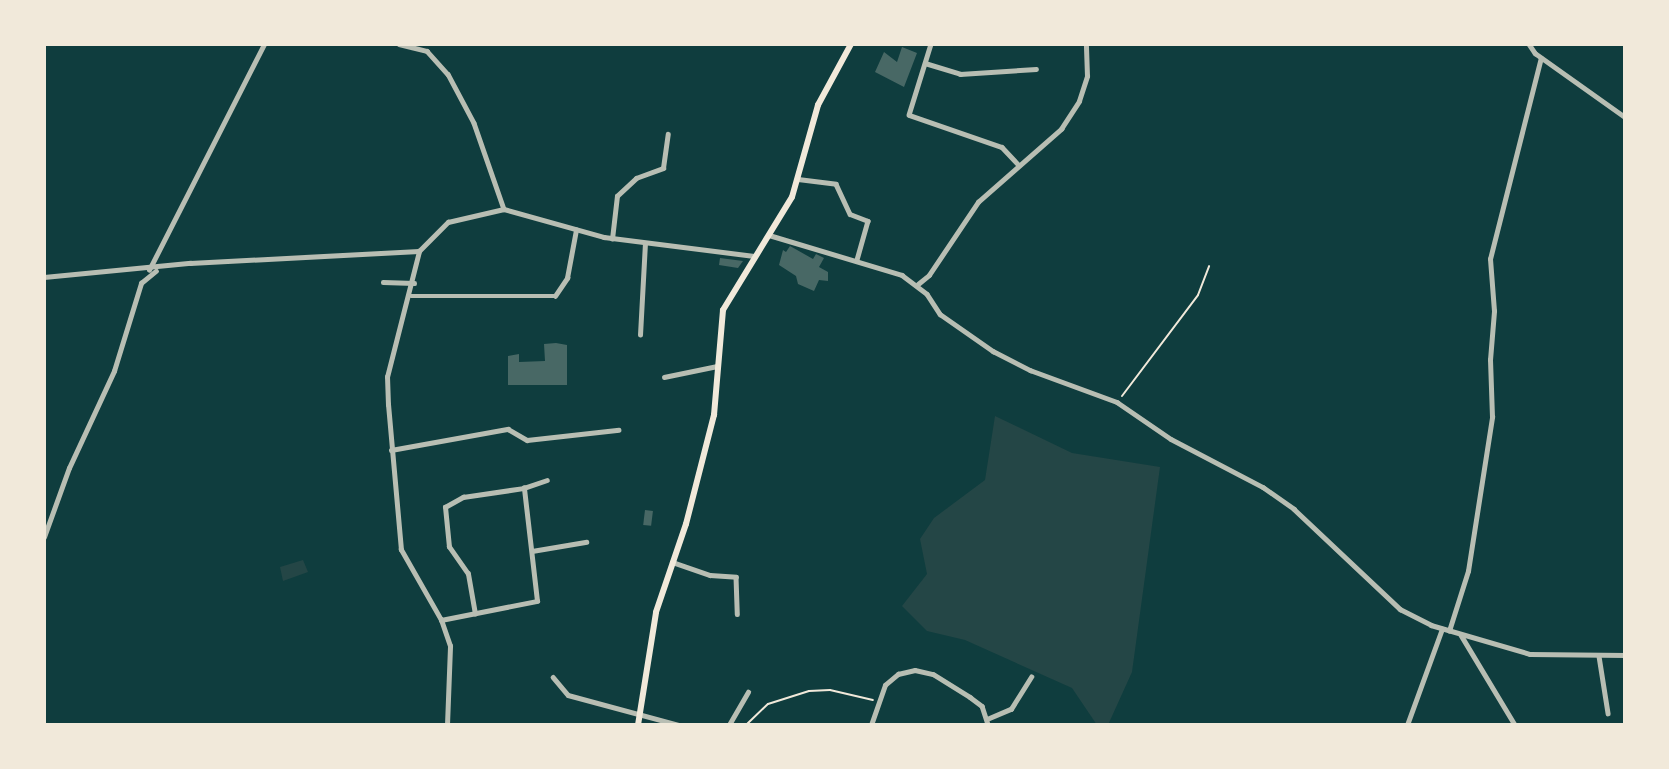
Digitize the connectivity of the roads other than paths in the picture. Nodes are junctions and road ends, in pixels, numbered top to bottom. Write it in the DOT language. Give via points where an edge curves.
graph roads {
  1 [pos="264,44"];
  2 [pos="399,44"];
  3 [pos="851,44"];
  4 [pos="931,44"];
  5 [pos="1086,44"];
  6 [pos="1529,44"];
  7 [pos="1541,58"];
  8 [pos="925,63"];
  9 [pos="1036,69"];
  10 [pos="1625,117"];
  11 [pos="668,134"];
  12 [pos="1018,164"];
  13 [pos="798,179"];
  14 [pos="504,209"];
  15 [pos="576,230"];
  16 [pos="768,235"];
  17 [pos="612,239"];
  18 [pos="645,244"];
  19 [pos="419,251"];
  20 [pos="754,256"];
  21 [pos="857,260"];
  22 [pos="160,268"];
  23 [pos="149,270"];
  24 [pos="44,277"];
  25 [pos="383,282"];
  26 [pos="414,283"];
  27 [pos="918,284"];
  28 [pos="411,296"];
  29 [pos="640,335"];
  30 [pos="717,366"];
  31 [pos="664,377"];
  32 [pos="618,430"];
  33 [pos="391,450"];
  34 [pos="547,480"];
  35 [pos="524,488"];
  36 [pos="44,537"];
  37 [pos="586,542"];
  38 [pos="532,551"];
  39 [pos="671,562"];
  40 [pos="475,614"];
  41 [pos="737,614"];
  42 [pos="441,620"];
  43 [pos="1442,629"];
  44 [pos="1449,631"];
  45 [pos="1460,635"];
  46 [pos="1625,655"];
  47 [pos="1599,656"];
  48 [pos="553,677"];
  49 [pos="1031,677"];
  50 [pos="748,692"];
  51 [pos="1608,713"];
  52 [pos="640,716"];
  53 [pos="988,722"];
  54 [pos="447,725"];
  55 [pos="638,725"];
  56 [pos="679,725"];
  57 [pos="729,725"];
  58 [pos="872,725"];
  59 [pos="1407,725"];
  60 [pos="1515,725"];
  1 -- 23 [label="street"];
  2 -- 14 [label="street" via="427,51 448,74 474,123"];
  3 -- 13 [label="main road" via="818,105"];
  4 -- 8 [label="street"];
  5 -- 12 [label="street" via="1087,76 1079,101 1061,129"];
  6 -- 7 [label="street"];
  7 -- 10 [label="street"];
  7 -- 44 [label="street" via="1490,259 1492,417 1468,570"];
  8 -- 9 [label="street" via="960,74"];
  8 -- 12 [label="street" via="909,115 992,142"];
  11 -- 17 [label="street" via="663,168 636,178 617,196"];
  12 -- 27 [label="street" via="978,202 929,275"];
  13 -- 16 [label="main road"];
  13 -- 21 [label="street" via="836,184 850,214 868,221"];
  14 -- 15 [label="street"];
  14 -- 19 [label="street" via="448,222"];
  15 -- 17 [label="street"];
  15 -- 28 [label="street" via="566,278 555,296"];
  16 -- 20 [label="main road"];
  16 -- 21 [label="street"];
  17 -- 18 [label="street"];
  18 -- 20 [label="street"];
  18 -- 29 [label="street"];
  19 -- 22 [label="street"];
  19 -- 26 [label="street"];
  20 -- 30 [label="main road" via="723,310"];
  21 -- 27 [label="street"];
  22 -- 23 [label="street"];
  22 -- 36 [label="street" via="141,283 114,371 69,468"];
  23 -- 24 [label="street"];
  25 -- 26 [label="street"];
  26 -- 28 [label="street"];
  27 -- 43 [label="street" via="940,314 993,351 1117,402 1171,439 1263,487 1294,509 1401,609"];
  28 -- 33 [label="street" via="387,377"];
  30 -- 31 [label="street"];
  30 -- 39 [label="main road" via="713,415 686,524"];
  32 -- 33 [label="street" via="527,440 508,429"];
  33 -- 42 [label="street" via="401,550"];
  34 -- 35 [label="street"];
  35 -- 38 [label="street"];
  35 -- 40 [label="street" via="463,497 445,507 449,547 468,574"];
  37 -- 38 [label="street"];
  38 -- 40 [label="street" via="535,604"];
  39 -- 41 [label="street" via="736,578"];
  39 -- 52 [label="main road" via="656,612"];
  40 -- 42 [label="street"];
  42 -- 54 [label="street" via="451,665"];
  43 -- 44 [label="street"];
  43 -- 59 [label="street"];
  44 -- 45 [label="street"];
  45 -- 47 [label="street" via="1530,654"];
  45 -- 60 [label="street"];
  46 -- 47 [label="street"];
  47 -- 51 [label="street"];
  48 -- 52 [label="street" via="568,695"];
  49 -- 53 [label="street" via="1011,709"];
  50 -- 57 [label="street"];
  52 -- 55 [label="main road"];
  52 -- 56 [label="street"];
  53 -- 58 [label="street" via="976,702 923,670 898,674 885,685"];
}
